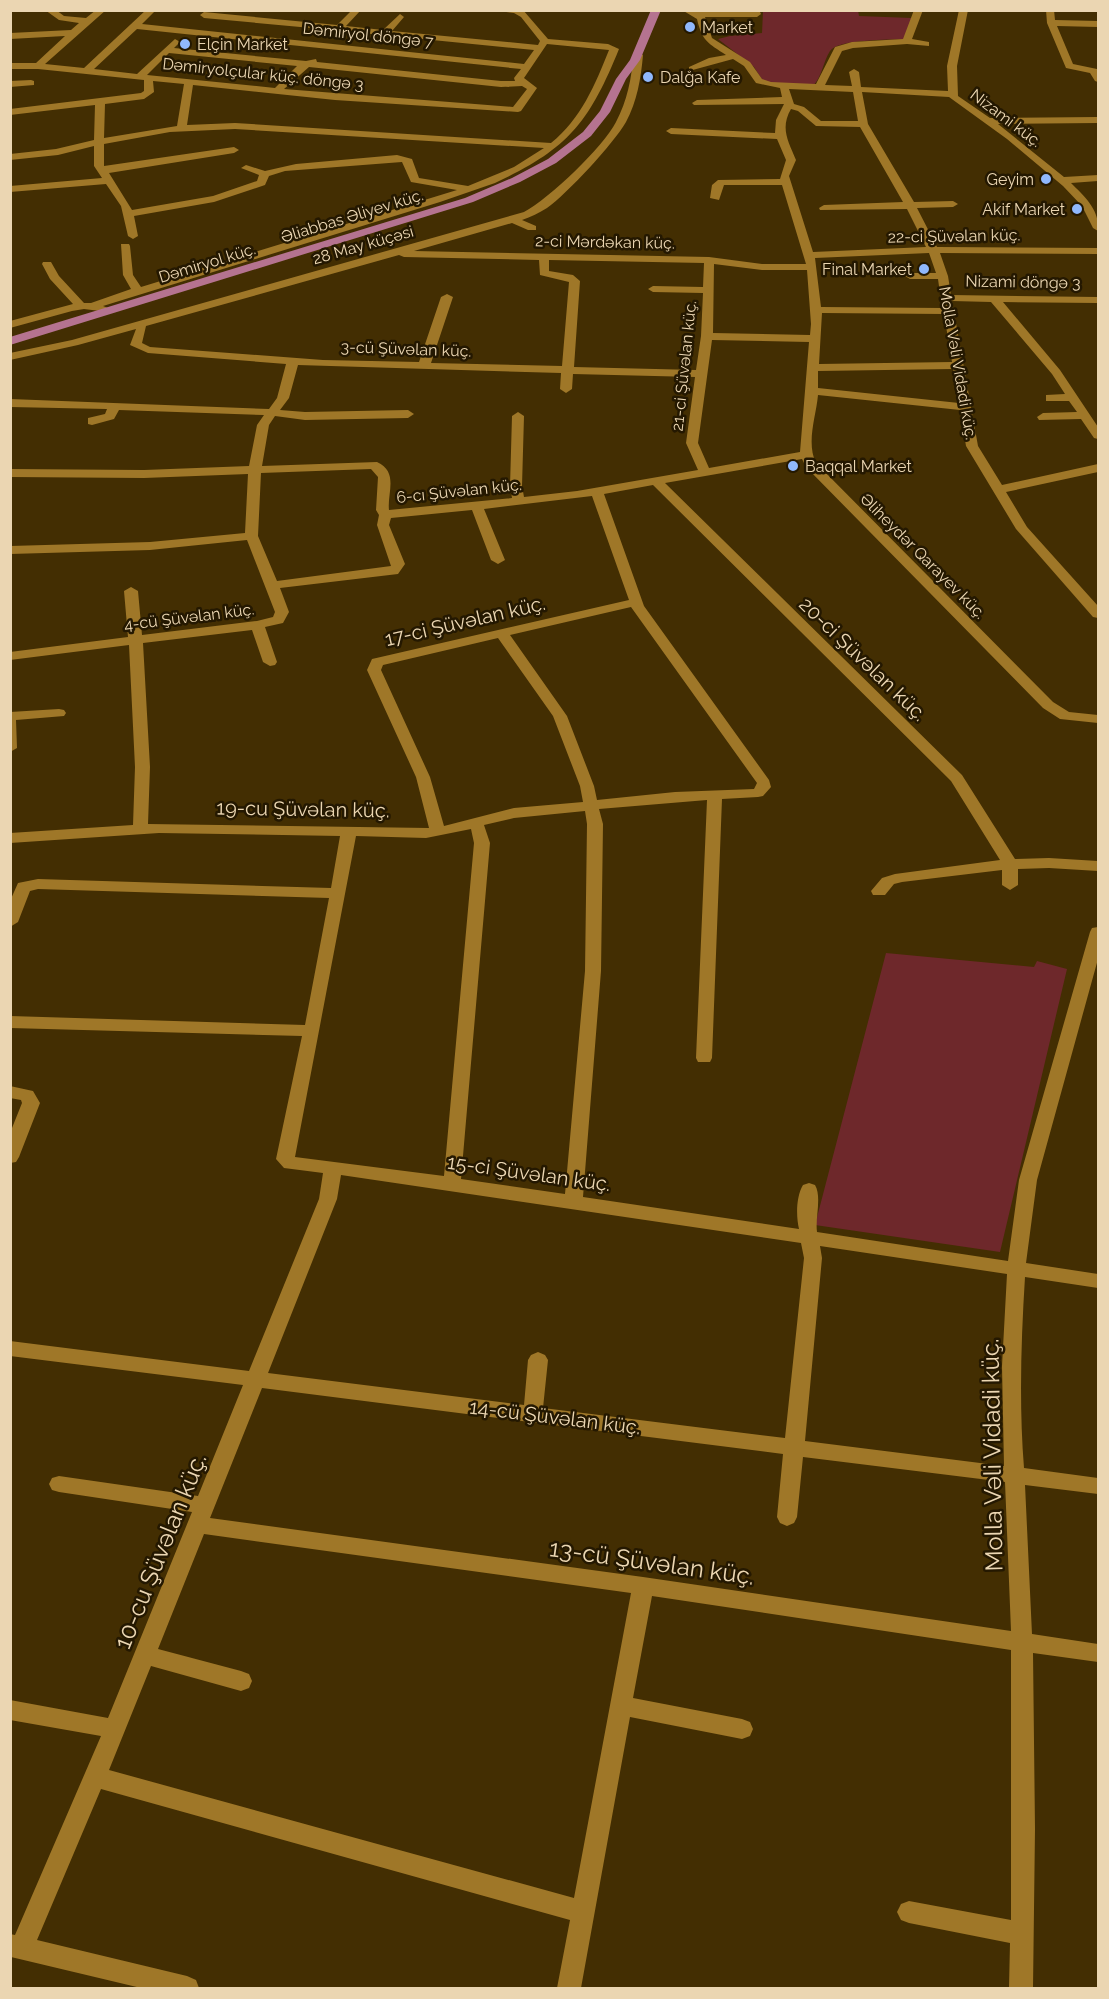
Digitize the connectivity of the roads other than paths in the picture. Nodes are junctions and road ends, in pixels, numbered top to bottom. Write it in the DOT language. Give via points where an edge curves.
graph roads {
  1 [pos="50,10"];
  2 [pos="102,10"];
  3 [pos="152,10"];
  4 [pos="357,10"];
  5 [pos="495,10"];
  6 [pos="656,10"];
  7 [pos="919,10"];
  8 [pos="964,10"];
  9 [pos="1050,10"];
  10 [pos="517,11"];
  11 [pos="691,12"];
  12 [pos="206,13"];
  13 [pos="757,14"];
  14 [pos="400,17"];
  15 [pos="88,21"];
  16 [pos="367,22"];
  17 [pos="1051,23"];
  18 [pos="1098,24"];
  19 [pos="135,26"];
  20 [pos="341,28"];
  21 [pos="390,28"];
  22 [pos="187,32"];
  23 [pos="74,33"];
  24 [pos="10,36"];
  25 [pos="908,41"];
  26 [pos="926,44"];
  27 [pos="325,45"];
  28 [pos="544,45"];
  29 [pos="167,50"];
  30 [pos="836,51"];
  31 [pos="638,55"];
  32 [pos="734,56"];
  33 [pos="848,58"];
  34 [pos="308,64"];
  35 [pos="12,65"];
  36 [pos="39,66"];
  37 [pos="526,67"];
  38 [pos="692,69"];
  39 [pos="854,72"];
  40 [pos="91,74"];
  41 [pos="144,78"];
  42 [pos="621,79"];
  43 [pos="1098,79"];
  44 [pos="636,80"];
  45 [pos="10,82"];
  46 [pos="189,82"];
  47 [pos="32,83"];
  48 [pos="523,83"];
  49 [pos="784,87"];
  50 [pos="818,89"];
  51 [pos="856,90"];
  52 [pos="277,91"];
  53 [pos="952,94"];
  54 [pos="100,101"];
  55 [pos="697,103"];
  56 [pos="788,103"];
  57 [pos="10,112"];
  58 [pos="1098,120"];
  59 [pos="987,121"];
  60 [pos="863,124"];
  61 [pos="182,128"];
  62 [pos="671,131"];
  63 [pos="782,136"];
  64 [pos="99,143"];
  65 [pos="553,146"];
  66 [pos="234,150"];
  67 [pos="10,157"];
  68 [pos="246,168"];
  69 [pos="101,171"];
  70 [pos="265,174"];
  71 [pos="1098,178"];
  72 [pos="1062,180"];
  73 [pos="109,181"];
  74 [pos="785,182"];
  75 [pos="10,189"];
  76 [pos="467,189"];
  77 [pos="480,193"];
  78 [pos="715,198"];
  79 [pos="953,204"];
  80 [pos="910,205"];
  81 [pos="824,208"];
  82 [pos="346,213"];
  83 [pos="129,214"];
  84 [pos="512,219"];
  85 [pos="357,223"];
  86 [pos="532,228"];
  87 [pos="1098,228"];
  88 [pos="133,236"];
  89 [pos="125,246"];
  90 [pos="933,250"];
  91 [pos="398,251"];
  92 [pos="1098,251"];
  93 [pos="544,258"];
  94 [pos="709,260"];
  95 [pos="811,261"];
  96 [pos="47,264"];
  97 [pos="910,276"];
  98 [pos="943,276"];
  99 [pos="653,289"];
  100 [pos="708,290"];
  101 [pos="138,291"];
  102 [pos="447,297"];
  103 [pos="947,298"];
  104 [pos="994,299"];
  105 [pos="1058,299"];
  106 [pos="1098,300"];
  107 [pos="81,306"];
  108 [pos="100,308"];
  109 [pos="816,310"];
  110 [pos="948,312"];
  111 [pos="1063,313"];
  112 [pos="139,324"];
  113 [pos="10,325"];
  114 [pos="707,336"];
  115 [pos="815,339"];
  116 [pos="10,340"];
  117 [pos="10,357"];
  118 [pos="293,361"];
  119 [pos="959,365"];
  120 [pos="424,366"];
  121 [pos="813,368"];
  122 [pos="568,370"];
  123 [pos="700,375"];
  124 [pos="566,388"];
  125 [pos="813,391"];
  126 [pos="1073,397"];
  127 [pos="1050,398"];
  128 [pos="10,403"];
  129 [pos="115,406"];
  130 [pos="965,407"];
  131 [pos="272,413"];
  132 [pos="408,414"];
  133 [pos="1084,415"];
  134 [pos="518,416"];
  135 [pos="1043,417"];
  136 [pos="92,421"];
  137 [pos="1098,435"];
  138 [pos="806,455"];
  139 [pos="1098,468"];
  140 [pos="255,469"];
  141 [pos="705,471"];
  142 [pos="10,473"];
  143 [pos="656,481"];
  144 [pos="998,490"];
  145 [pos="597,492"];
  146 [pos="519,501"];
  147 [pos="477,506"];
  148 [pos="386,514"];
  149 [pos="252,536"];
  150 [pos="10,550"];
  151 [pos="498,560"];
  152 [pos="273,585"];
  153 [pos="131,591"];
  154 [pos="636,602"];
  155 [pos="1098,614"];
  156 [pos="256,625"];
  157 [pos="501,632"];
  158 [pos="137,641"];
  159 [pos="10,656"];
  160 [pos="270,662"];
  161 [pos="59,713"];
  162 [pos="10,716"];
  163 [pos="1098,719"];
  164 [pos="10,721"];
  165 [pos="10,748"];
  166 [pos="715,795"];
  167 [pos="593,806"];
  168 [pos="474,822"];
  169 [pos="140,828"];
  170 [pos="349,831"];
  171 [pos="438,832"];
  172 [pos="10,838"];
  173 [pos="1011,864"];
  174 [pos="1098,866"];
  175 [pos="1010,885"];
  176 [pos="879,891"];
  177 [pos="338,893"];
  178 [pos="10,922"];
  179 [pos="1098,937"];
  180 [pos="10,1022"];
  181 [pos="312,1031"];
  182 [pos="704,1058"];
  183 [pos="10,1092"];
  184 [pos="10,1157"];
  185 [pos="333,1169"];
  186 [pos="452,1185"];
  187 [pos="809,1190"];
  188 [pos="573,1203"];
  189 [pos="810,1237"];
  190 [pos="1016,1268"];
  191 [pos="1098,1281"];
  192 [pos="10,1348"];
  193 [pos="538,1359"];
  194 [pos="255,1379"];
  195 [pos="533,1414"];
  196 [pos="794,1447"];
  197 [pos="1015,1476"];
  198 [pos="59,1485"];
  199 [pos="1098,1486"];
  200 [pos="202,1516"];
  201 [pos="786,1517"];
  202 [pos="643,1586"];
  203 [pos="1022,1642"];
  204 [pos="1098,1653"];
  205 [pos="146,1655"];
  206 [pos="241,1681"];
  207 [pos="622,1706"];
  208 [pos="10,1710"];
  209 [pos="116,1729"];
  210 [pos="742,1729"];
  211 [pos="95,1777"];
  212 [pos="583,1912"];
  213 [pos="909,1912"];
  214 [pos="1023,1934"];
  215 [pos="16,1946"];
  216 [pos="187,1989"];
  217 [pos="569,1989"];
  218 [pos="1021,1989"];
  1 -- 15 [label="street" via="62,18"];
  2 -- 15 [label="street"];
  3 -- 19 [label="street"];
  4 -- 20 [label="street"];
  5 -- 10 [label="street"];
  6 -- 31 [label="main road"];
  7 -- 25 [label="street"];
  8 -- 53 [label="street, Nizami küç."];
  9 -- 17 [label="street"];
  10 -- 28 [label="street"];
  11 -- 13 [label="street"];
  11 -- 32 [label="street" via="702,20 707,37"];
  12 -- 20 [label="street"];
  12 -- 22 [label="street"];
  14 -- 21 [label="street"];
  15 -- 23 [label="street"];
  16 -- 21 [label="street"];
  17 -- 18 [label="street"];
  17 -- 43 [label="street" via="1069,66 1094,71"];
  19 -- 22 [label="street, Dəmiryol döngə 7"];
  19 -- 40 [label="street"];
  20 -- 21 [label="street"];
  20 -- 27 [label="street"];
  21 -- 28 [label="street"];
  22 -- 27 [label="street, Dəmiryol döngə 7"];
  22 -- 29 [label="street"];
  23 -- 24 [label="street"];
  23 -- 36 [label="street"];
  25 -- 26 [label="street"];
  25 -- 30 [label="street" via="852,45"];
  27 -- 34 [label="street"];
  27 -- 37 [label="street, Dəmiryol döngə 7"];
  28 -- 37 [label="street"];
  28 -- 65 [label="street, Dəmiryol küç." via="614,49 588,105"];
  29 -- 34 [label="street"];
  29 -- 41 [label="street"];
  30 -- 33 [label="street"];
  30 -- 50 [label="street"];
  31 -- 42 [label="main road, Dəmiryol küç."];
  31 -- 44 [label="street, 28 May küçəsi"];
  31 -- 77 [label="main road, Əliabbas Əliyev küç." via="634,32 606,102 589,127 549,160"];
  32 -- 38 [label="street"];
  32 -- 49 [label="street" via="750,67 762,83"];
  34 -- 48 [label="street"];
  34 -- 52 [label="street"];
  35 -- 36 [label="street, Dəmiryolçular küç. döngə 3"];
  35 -- 45 [label="street"];
  36 -- 40 [label="street, Dəmiryolçular küç. döngə 3"];
  37 -- 48 [label="street" via="519,78"];
  39 -- 51 [label="street, Molla Vəli Vidadi küç."];
  40 -- 41 [label="street, Dəmiryolçular küç. döngə 3"];
  41 -- 46 [label="street, Dəmiryolçular küç. döngə 3"];
  41 -- 54 [label="street" via="149,92 144,96"];
  42 -- 44 [label="main road" via="629,75"];
  42 -- 116 [label="main road, Dəmiryol küç." via="600,120 577,143 552,161 498,188 438,210"];
  44 -- 84 [label="street, 28 May küçəsi" via="621,124 598,151 558,194"];
  45 -- 47 [label="street"];
  46 -- 52 [label="street, Dəmiryolçular küç. döngə 3"];
  46 -- 61 [label="street"];
  48 -- 52 [label="street, Dəmiryolçular küç. döngə 3" via="532,88 518,109 513,110"];
  49 -- 50 [label="street"];
  49 -- 56 [label="street"];
  50 -- 51 [label="street"];
  51 -- 53 [label="street"];
  51 -- 60 [label="street, Molla Vəli Vidadi küç."];
  53 -- 59 [label="street, Nizami küç."];
  54 -- 57 [label="street"];
  54 -- 64 [label="street"];
  55 -- 56 [label="street"];
  56 -- 60 [label="street" via="819,124"];
  56 -- 63 [label="street" via="779,119"];
  58 -- 59 [label="street"];
  59 -- 72 [label="street, Nizami küç."];
  60 -- 80 [label="street, Molla Vəli Vidadi küç."];
  61 -- 64 [label="street"];
  61 -- 65 [label="street" via="249,127"];
  62 -- 63 [label="street"];
  63 -- 74 [label="street" via="791,160 784,173"];
  64 -- 67 [label="street"];
  64 -- 69 [label="street"];
  65 -- 76 [label="street, Dəmiryol küç." via="532,160"];
  66 -- 69 [label="street"];
  68 -- 70 [label="street"];
  69 -- 73 [label="street"];
  70 -- 76 [label="street" via="311,164 401,158 408,161 416,180"];
  70 -- 83 [label="street" via="261,183 248,188"];
  71 -- 72 [label="street"];
  72 -- 87 [label="street, Nizami küç." via="1087,205"];
  73 -- 75 [label="street"];
  73 -- 83 [label="street"];
  74 -- 78 [label="street" via="722,182 717,185"];
  74 -- 95 [label="street"];
  76 -- 77 [label="street"];
  76 -- 85 [label="street, Dəmiryol küç."];
  77 -- 108 [label="main road, Əliabbas Əliyev küç."];
  79 -- 80 [label="street"];
  80 -- 81 [label="street"];
  80 -- 90 [label="street, Molla Vəli Vidadi küç."];
  82 -- 85 [label="street"];
  83 -- 88 [label="street"];
  84 -- 86 [label="street"];
  84 -- 91 [label="street, 28 May küçəsi"];
  85 -- 101 [label="street, Dəmiryol küç."];
  89 -- 101 [label="street" via="128,275"];
  90 -- 92 [label="street, 22-ci Şüvəlan küç." via="1024,246"];
  90 -- 95 [label="street, 22-ci Şüvəlan küç."];
  90 -- 98 [label="street, Molla Vəli Vidadi küç."];
  91 -- 93 [label="street, 2-ci Mərdəkan küç." via="414,255"];
  91 -- 112 [label="street, 28 May küçəsi"];
  93 -- 94 [label="street, 2-ci Mərdəkan küç."];
  93 -- 122 [label="street" via="544,273 575,281"];
  94 -- 95 [label="street, 2-ci Mərdəkan küç." via="762,267"];
  94 -- 100 [label="street, 21-ci Şüvəlan küç."];
  95 -- 109 [label="street"];
  96 -- 107 [label="street"];
  97 -- 98 [label="street"];
  98 -- 103 [label="street, Molla Vəli Vidadi küç."];
  99 -- 100 [label="street"];
  100 -- 114 [label="street, 21-ci Şüvəlan küç."];
  101 -- 108 [label="street, Dəmiryol küç."];
  102 -- 120 [label="street"];
  103 -- 104 [label="street, Nizami döngə 3"];
  103 -- 110 [label="street, Molla Vəli Vidadi küç."];
  104 -- 105 [label="street, Nizami döngə 3"];
  104 -- 126 [label="street" via="1043,355"];
  105 -- 106 [label="street, Nizami döngə 3"];
  105 -- 111 [label="street"];
  107 -- 108 [label="street, Dəmiryol küç."];
  107 -- 113 [label="street, Dəmiryol küç."];
  108 -- 116 [label="main road, Əliabbas Əliyev küç."];
  109 -- 110 [label="street"];
  109 -- 115 [label="street"];
  110 -- 119 [label="street, Molla Vəli Vidadi küç."];
  112 -- 117 [label="street, 28 May küçəsi"];
  112 -- 118 [label="street, 3-cü Şüvəlan küç." via="142,328 136,345 142,350"];
  114 -- 115 [label="street"];
  114 -- 123 [label="street, 21-ci Şüvəlan küç."];
  115 -- 121 [label="street"];
  118 -- 120 [label="street, 3-cü Şüvəlan küç."];
  118 -- 131 [label="street, 4-cü Şüvəlan küç." via="283,398"];
  119 -- 121 [label="street"];
  119 -- 130 [label="street, Molla Vəli Vidadi küç."];
  120 -- 122 [label="street, 3-cü Şüvəlan küç."];
  121 -- 125 [label="street"];
  122 -- 123 [label="street, 3-cü Şüvəlan küç."];
  122 -- 124 [label="street"];
  123 -- 141 [label="street, 21-ci Şüvəlan küç." via="692,443"];
  125 -- 130 [label="street"];
  125 -- 138 [label="street"];
  126 -- 127 [label="street"];
  126 -- 133 [label="street"];
  128 -- 129 [label="street"];
  129 -- 131 [label="street"];
  129 -- 136 [label="street" via="110,416"];
  130 -- 144 [label="street, Molla Vəli Vidadi küç." via="972,446"];
  131 -- 132 [label="street"];
  131 -- 140 [label="street, 4-cü Şüvəlan küç." via="263,425"];
  133 -- 135 [label="street"];
  133 -- 137 [label="street"];
  134 -- 146 [label="street"];
  138 -- 141 [label="street, 6-cı Şüvəlan küç."];
  138 -- 163 [label="street, Əliheydər Qarayev küç." via="814,469 1048,705 1065,716"];
  139 -- 144 [label="street"];
  140 -- 142 [label="street, 6-cı Şüvəlan küç."];
  140 -- 148 [label="street, 6-cı Şüvəlan küç." via="377,466 385,473 382,510"];
  140 -- 149 [label="street, 4-cü Şüvəlan küç."];
  141 -- 143 [label="street, 6-cı Şüvəlan küç."];
  143 -- 145 [label="street, 6-cı Şüvəlan küç."];
  143 -- 173 [label="street, 20-ci Şüvəlan küç." via="957,778"];
  144 -- 155 [label="street, Molla Vəli Vidadi küç." via="1035,546"];
  145 -- 146 [label="street, 6-cı Şüvəlan küç."];
  145 -- 154 [label="street, 19-cu Şüvəlan küç."];
  146 -- 147 [label="street, 6-cı Şüvəlan küç."];
  147 -- 148 [label="street, 6-cı Şüvəlan küç."];
  147 -- 151 [label="street"];
  148 -- 152 [label="street" via="383,525 398,564 393,571"];
  149 -- 150 [label="street" via="150,546"];
  149 -- 152 [label="street, 4-cü Şüvəlan küç."];
  152 -- 156 [label="street, 4-cü Şüvəlan küç." via="280,616"];
  153 -- 158 [label="street"];
  154 -- 157 [label="street, 17-ci Şüvəlan küç."];
  154 -- 166 [label="street, 19-cu Şüvəlan küç." via="764,783 758,793"];
  156 -- 158 [label="street, 4-cü Şüvəlan küç."];
  156 -- 160 [label="street"];
  157 -- 167 [label="street" via="560,716"];
  157 -- 171 [label="street, 17-ci Şüvəlan küç." via="383,659 375,666 423,777"];
  158 -- 159 [label="street, 4-cü Şüvəlan küç."];
  158 -- 169 [label="street" via="143,792"];
  161 -- 162 [label="street"];
  164 -- 165 [label="street"];
  166 -- 167 [label="street, 19-cu Şüvəlan küç."];
  166 -- 182 [label="street"];
  167 -- 168 [label="street, 19-cu Şüvəlan küç." via="514,813"];
  167 -- 188 [label="street" via="593,971"];
  168 -- 171 [label="street, 19-cu Şüvəlan küç."];
  168 -- 186 [label="street" via="482,843"];
  169 -- 170 [label="street, 19-cu Şüvəlan küç."];
  169 -- 172 [label="street, 19-cu Şüvəlan küç."];
  170 -- 171 [label="street, 19-cu Şüvəlan küç."];
  170 -- 177 [label="street, 15-ci Şüvəlan küç."];
  173 -- 174 [label="street"];
  173 -- 175 [label="street"];
  173 -- 176 [label="street" via="900,877 888,880"];
  177 -- 178 [label="street" via="38,884 20,892"];
  177 -- 181 [label="street, 15-ci Şüvəlan küç."];
  179 -- 190 [label="street, Molla Vəli Vidadi küç." via="1028,1180"];
  180 -- 181 [label="street"];
  181 -- 185 [label="street, 15-ci Şüvəlan küç." via="285,1159 298,1166"];
  183 -- 184 [label="street" via="27,1095 31,1103"];
  185 -- 186 [label="street, 15-ci Şüvəlan küç."];
  185 -- 194 [label="street, 10-cu Şüvəlan küç." via="328,1199"];
  186 -- 188 [label="street, 15-ci Şüvəlan küç."];
  187 -- 189 [label="street" via="806,1220"];
  188 -- 189 [label="street, 15-ci Şüvəlan küç."];
  189 -- 190 [label="street, 15-ci Şüvəlan küç."];
  189 -- 196 [label="street" via="813,1258"];
  190 -- 191 [label="street, 15-ci Şüvəlan küç."];
  190 -- 197 [label="street, Molla Vəli Vidadi küç." via="1011,1403"];
  192 -- 194 [label="street, 14-cü Şüvəlan küç."];
  193 -- 195 [label="street"];
  194 -- 195 [label="street, 14-cü Şüvəlan küç."];
  194 -- 200 [label="street, 10-cu Şüvəlan küç."];
  195 -- 196 [label="street, 14-cü Şüvəlan küç."];
  196 -- 197 [label="street, 14-cü Şüvəlan küç."];
  196 -- 201 [label="street"];
  197 -- 199 [label="street, 14-cü Şüvəlan küç."];
  197 -- 203 [label="street, Molla Vəli Vidadi küç."];
  198 -- 200 [label="street, 13-cü Şüvəlan küç."];
  200 -- 202 [label="street, 13-cü Şüvəlan küç."];
  200 -- 205 [label="street, 10-cu Şüvəlan küç."];
  202 -- 203 [label="street, 13-cü Şüvəlan küç."];
  202 -- 207 [label="street"];
  203 -- 204 [label="street, 13-cü Şüvəlan küç."];
  203 -- 214 [label="street, Molla Vəli Vidadi küç."];
  205 -- 206 [label="street"];
  205 -- 209 [label="street, 10-cu Şüvəlan küç."];
  207 -- 210 [label="street"];
  207 -- 212 [label="street"];
  208 -- 209 [label="street"];
  209 -- 211 [label="street, 10-cu Şüvəlan küç."];
  211 -- 212 [label="street"];
  211 -- 215 [label="street, 10-cu Şüvəlan küç."];
  212 -- 217 [label="street"];
  213 -- 214 [label="street"];
  214 -- 218 [label="street, Molla Vəli Vidadi küç."];
  215 -- 216 [label="street"];
}
